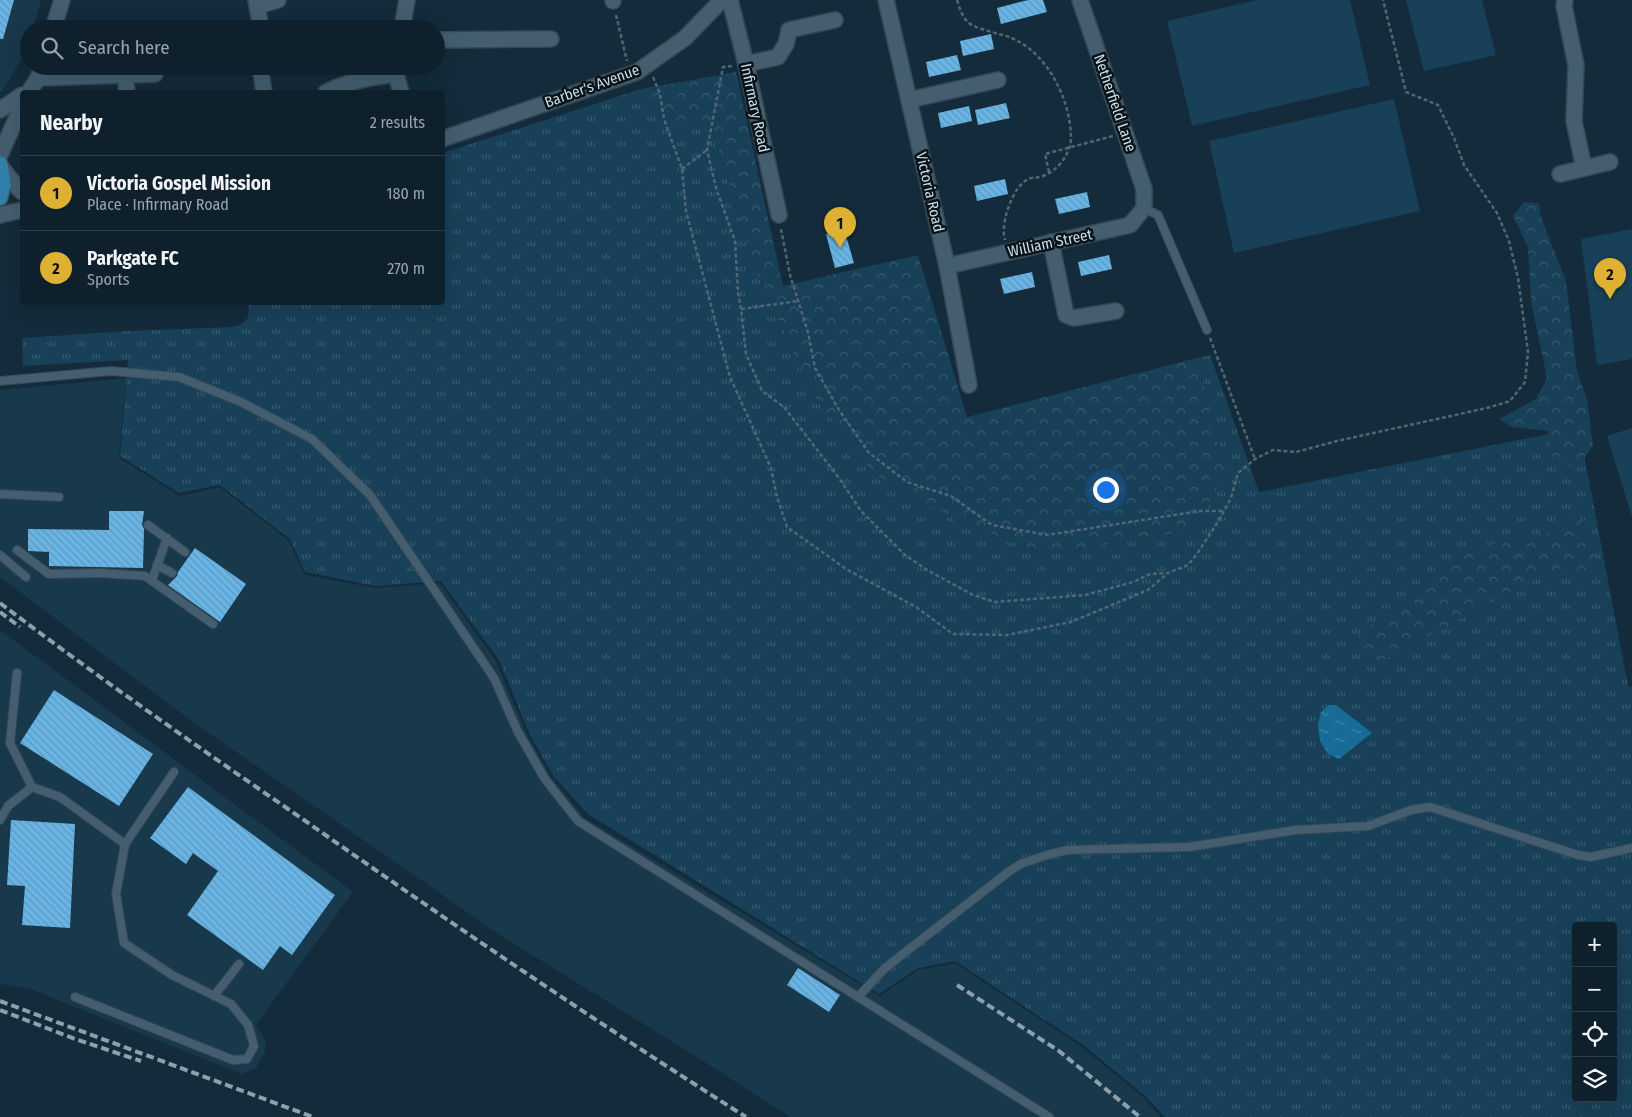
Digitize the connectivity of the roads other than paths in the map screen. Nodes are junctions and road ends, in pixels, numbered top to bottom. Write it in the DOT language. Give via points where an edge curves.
graph roads {
  1 [pos="62,0"];
  2 [pos="278,0"];
  3 [pos="407,0"];
  4 [pos="722,0"];
  5 [pos="730,0"];
  6 [pos="886,0"];
  7 [pos="1080,0"];
  8 [pos="1565,0"];
  9 [pos="257,3"];
  10 [pos="56,20"];
  11 [pos="260,20"];
  12 [pos="404,20"];
  13 [pos="836,20"];
  14 [pos="551,39"];
  15 [pos="445,40"];
  16 [pos="746,64"];
  17 [pos="126,75"];
  18 [pos="261,75"];
  19 [pos="378,75"];
  20 [pos="398,75"];
  21 [pos="998,80"];
  22 [pos="31,86"];
  23 [pos="127,90"];
  24 [pos="264,90"];
  25 [pos="331,90"];
  26 [pos="401,90"];
  27 [pos="20,95"];
  28 [pos="909,100"];
  29 [pos="0,110"];
  30 [pos="20,111"];
  31 [pos="445,138"];
  32 [pos="0,162"];
  33 [pos="1610,162"];
  34 [pos="1584,168"];
  35 [pos="1560,174"];
  36 [pos="20,190"];
  37 [pos="0,198"];
  38 [pos="1144,208"];
  39 [pos="20,210"];
  40 [pos="0,215"];
  41 [pos="778,216"];
  42 [pos="1051,242"];
  43 [pos="947,266"];
  44 [pos="1116,311"];
  45 [pos="1207,330"];
  46 [pos="0,382"];
  47 [pos="969,385"];
  48 [pos="0,494"];
  49 [pos="58,497"];
  50 [pos="148,525"];
  51 [pos="167,538"];
  52 [pos="17,550"];
  53 [pos="185,552"];
  54 [pos="0,556"];
  55 [pos="157,565"];
  56 [pos="172,573"];
  57 [pos="26,578"];
  58 [pos="152,580"];
  59 [pos="213,624"];
  60 [pos="16,673"];
  61 [pos="174,772"];
  62 [pos="32,787"];
  63 [pos="0,820"];
  64 [pos="125,844"];
  65 [pos="1632,848"];
  66 [pos="238,964"];
  67 [pos="214,996"];
  68 [pos="75,997"];
  69 [pos="858,997"];
  70 [pos="1050,1117"];
  1 -- 10 [label="street"];
  2 -- 9 [label="street"];
  3 -- 12 [label="street"];
  4 -- 31 [label="street, Barber's Avenue" via="685,38 643,68"];
  5 -- 16 [label="street, Infirmary Road"];
  6 -- 28 [label="street, Victoria Road"];
  7 -- 38 [label="street, Netherfield Lane" via="1144,190"];
  8 -- 34 [label="street" via="1576,65 1574,121"];
  9 -- 11 [label="street"];
  13 -- 16 [label="street" via="789,30 786,44 778,57"];
  14 -- 15 [label="street"];
  16 -- 41 [label="street, Infirmary Road"];
  17 -- 22 [label="street"];
  17 -- 23 [label="street"];
  18 -- 24 [label="street"];
  19 -- 25 [label="street"];
  20 -- 26 [label="street"];
  21 -- 28 [label="street"];
  27 -- 29 [label="street"];
  28 -- 43 [label="street, Victoria Road"];
  30 -- 32 [label="street"];
  32 -- 36 [label="street"];
  32 -- 37 [label="main road" via="3,184"];
  33 -- 34 [label="street"];
  34 -- 35 [label="street"];
  38 -- 42 [label="street, William Street" via="1130,225"];
  38 -- 45 [label="lane" via="1158,215"];
  39 -- 40 [label="street"];
  42 -- 43 [label="street, William Street"];
  42 -- 44 [label="street" via="1066,315 1074,318"];
  43 -- 47 [label="street, Victoria Road"];
  46 -- 69 [label="lane" via="111,372 179,377 241,402 312,439 370,495 494,678 518,732 545,779 578,821"];
  48 -- 49 [label="lane"];
  50 -- 51 [label="lane"];
  51 -- 53 [label="lane"];
  51 -- 55 [label="lane"];
  52 -- 58 [label="lane" via="49,574 101,573 145,576"];
  54 -- 57 [label="lane"];
  55 -- 56 [label="lane"];
  55 -- 58 [label="lane"];
  58 -- 59 [label="lane"];
  60 -- 62 [label="lane" via="10,743"];
  61 -- 64 [label="lane"];
  62 -- 63 [label="lane" via="8,806"];
  62 -- 64 [label="lane" via="60,797"];
  64 -- 67 [label="lane" via="116,894 124,943 172,975"];
  65 -- 69 [label="lane" via="1591,857 1578,855 1430,807 1411,810 1368,826 1296,830 1189,847 1067,850 1023,863 1011,870 885,968"];
  66 -- 67 [label="lane"];
  67 -- 68 [label="lane" via="231,1004 248,1025 254,1046 247,1059 233,1060"];
  69 -- 70 [label="lane"];
}
